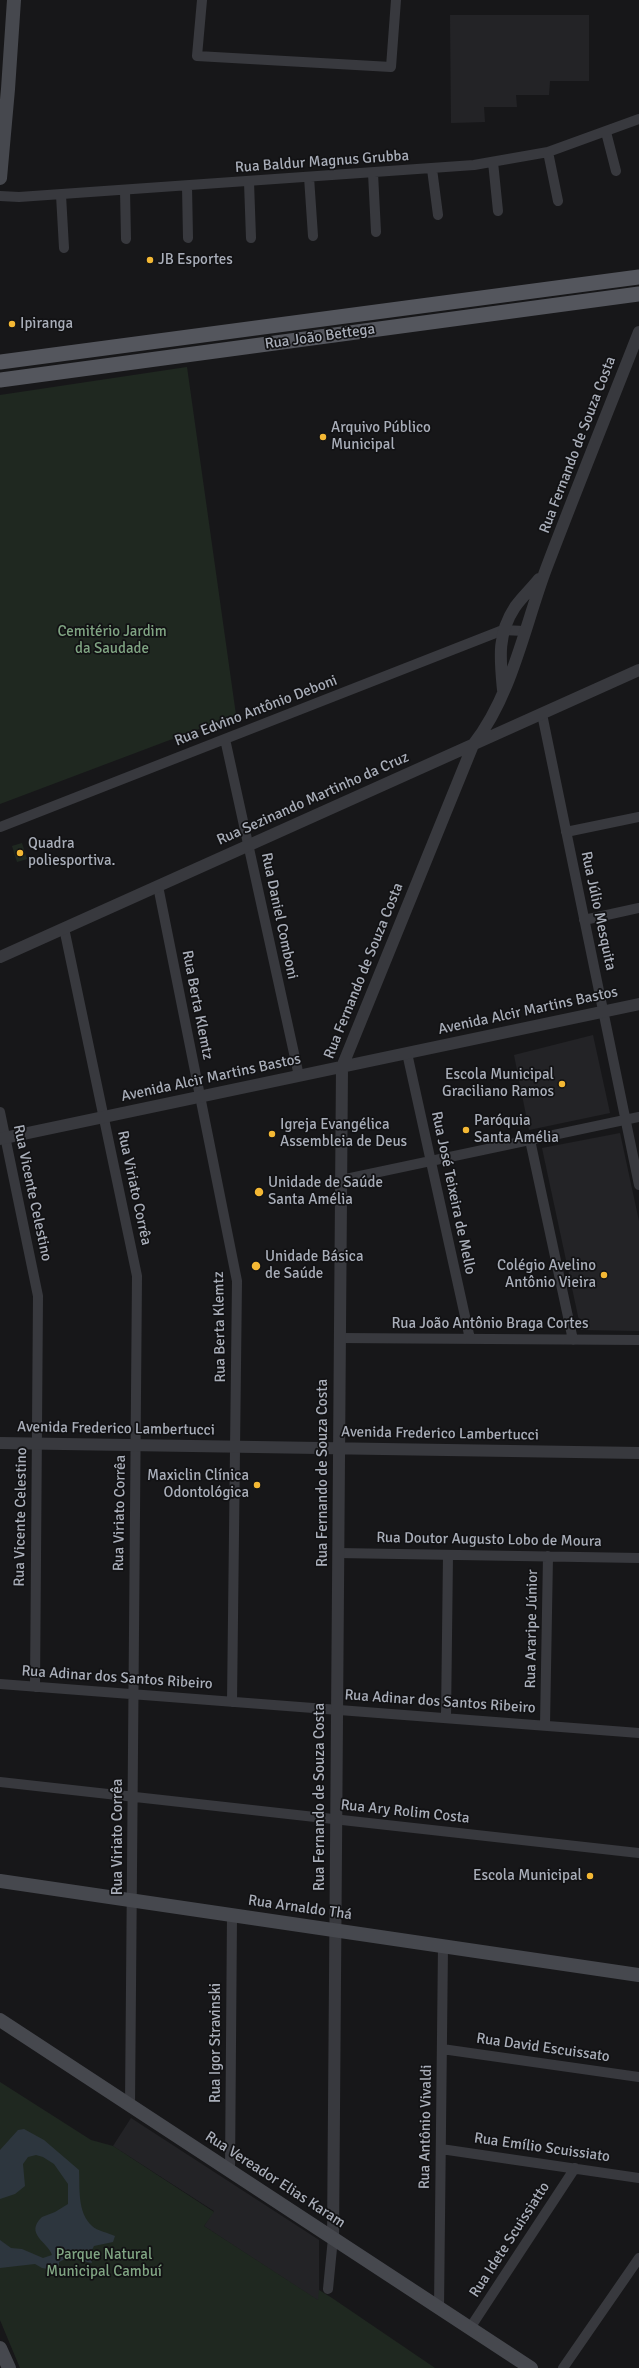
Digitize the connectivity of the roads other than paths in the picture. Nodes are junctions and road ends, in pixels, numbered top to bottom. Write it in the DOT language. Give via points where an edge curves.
graph roads {
  1 [pos="14,0"];
  2 [pos="202,0"];
  3 [pos="396,0"];
  4 [pos="639,119"];
  5 [pos="606,132"];
  6 [pos="548,152"];
  7 [pos="492,162"];
  8 [pos="432,169"];
  9 [pos="616,171"];
  10 [pos="373,173"];
  11 [pos="309,177"];
  12 [pos="0,178"];
  13 [pos="249,182"];
  14 [pos="187,186"];
  15 [pos="125,190"];
  16 [pos="61,194"];
  17 [pos="0,196"];
  18 [pos="558,202"];
  19 [pos="498,211"];
  20 [pos="438,215"];
  21 [pos="376,232"];
  22 [pos="312,236"];
  23 [pos="188,238"];
  24 [pos="251,238"];
  25 [pos="126,239"];
  26 [pos="64,248"];
  27 [pos="638,276"];
  28 [pos="604,282"];
  29 [pos="639,294"];
  30 [pos="606,298"];
  31 [pos="310,321"];
  32 [pos="291,324"];
  33 [pos="639,332"];
  34 [pos="312,338"];
  35 [pos="293,340"];
  36 [pos="0,362"];
  37 [pos="0,380"];
  38 [pos="546,569"];
  39 [pos="503,630"];
  40 [pos="524,631"];
  41 [pos="639,670"];
  42 [pos="503,691"];
  43 [pos="542,714"];
  44 [pos="225,739"];
  45 [pos="472,745"];
  46 [pos="639,817"];
  47 [pos="0,827"];
  48 [pos="566,832"];
  49 [pos="249,845"];
  50 [pos="158,886"];
  51 [pos="639,908"];
  52 [pos="584,920"];
  53 [pos="64,928"];
  54 [pos="0,957"];
  55 [pos="639,1004"];
  56 [pos="603,1012"];
  57 [pos="407,1053"];
  58 [pos="342,1067"];
  59 [pos="299,1076"];
  60 [pos="200,1097"];
  61 [pos="0,1112"];
  62 [pos="104,1117"];
  63 [pos="639,1117"];
  64 [pos="626,1120"];
  65 [pos="3,1138"];
  66 [pos="530,1140"];
  67 [pos="431,1161"];
  68 [pos="341,1180"];
  69 [pos="639,1185"];
  70 [pos="340,1338"];
  71 [pos="470,1339"];
  72 [pos="573,1340"];
  73 [pos="639,1340"];
  74 [pos="0,1443"];
  75 [pos="37,1444"];
  76 [pos="136,1445"];
  77 [pos="235,1447"];
  78 [pos="339,1448"];
  79 [pos="639,1453"];
  80 [pos="338,1553"];
  81 [pos="448,1555"];
  82 [pos="548,1556"];
  83 [pos="639,1558"];
  84 [pos="0,1684"];
  85 [pos="35,1687"];
  86 [pos="133,1694"];
  87 [pos="232,1702"];
  88 [pos="337,1710"];
  89 [pos="446,1718"];
  90 [pos="545,1725"];
  91 [pos="639,1732"];
  92 [pos="0,1782"];
  93 [pos="133,1796"];
  94 [pos="336,1819"];
  95 [pos="639,1853"];
  96 [pos="0,1880"];
  97 [pos="132,1900"];
  98 [pos="232,1915"];
  99 [pos="335,1930"];
  100 [pos="443,1946"];
  101 [pos="639,1975"];
  102 [pos="0,2020"];
  103 [pos="442,2049"];
  104 [pos="639,2077"];
  105 [pos="130,2105"];
  106 [pos="441,2149"];
  107 [pos="576,2168"];
  108 [pos="230,2171"];
  109 [pos="639,2178"];
  110 [pos="333,2238"];
  111 [pos="639,2258"];
  112 [pos="328,2289"];
  113 [pos="439,2308"];
  114 [pos="470,2328"];
  115 [pos="531,2368"];
  116 [pos="563,2368"];
  1 -- 12 [label="main road"];
  2 -- 3 [label="street" via="197,56 391,67"];
  4 -- 5 [label="street, Rua Baldur Magnus Grubba"];
  5 -- 6 [label="street, Rua Baldur Magnus Grubba"];
  5 -- 9 [label="street"];
  6 -- 7 [label="street, Rua Baldur Magnus Grubba"];
  6 -- 18 [label="street"];
  7 -- 8 [label="street, Rua Baldur Magnus Grubba"];
  7 -- 19 [label="street"];
  8 -- 10 [label="street, Rua Baldur Magnus Grubba"];
  8 -- 20 [label="street"];
  10 -- 11 [label="street, Rua Baldur Magnus Grubba"];
  10 -- 21 [label="street"];
  11 -- 13 [label="street, Rua Baldur Magnus Grubba"];
  11 -- 22 [label="street"];
  13 -- 14 [label="street, Rua Baldur Magnus Grubba"];
  13 -- 24 [label="street"];
  14 -- 15 [label="street, Rua Baldur Magnus Grubba"];
  14 -- 23 [label="street"];
  15 -- 16 [label="street, Rua Baldur Magnus Grubba"];
  15 -- 25 [label="street"];
  16 -- 17 [label="street, Rua Baldur Magnus Grubba"];
  16 -- 26 [label="street"];
  27 -- 28 [label="main road, Rua João Bettega"];
  28 -- 30 [label="main road"];
  28 -- 31 [label="main road, Rua João Bettega"];
  29 -- 30 [label="main road, Rua João Bettega"];
  30 -- 34 [label="main road, Rua João Bettega"];
  31 -- 32 [label="main road, Rua João Bettega"];
  31 -- 34 [label="main road"];
  32 -- 35 [label="main road"];
  32 -- 36 [label="main road, Rua João Bettega"];
  33 -- 38 [label="street, Rua Fernando de Souza Costa"];
  34 -- 35 [label="main road, Rua João Bettega"];
  35 -- 37 [label="main road, Rua João Bettega"];
  38 -- 39 [label="street, Rua Fernando de Souza Costa" via="515,607"];
  38 -- 40 [label="street, Rua Fernando de Souza Costa"];
  39 -- 40 [label="street, Rua Edvino Antônio Deboni"];
  39 -- 42 [label="street, Rua Fernando de Souza Costa" via="499,651"];
  39 -- 44 [label="street, Rua Edvino Antônio Deboni"];
  40 -- 42 [label="street, Rua Fernando de Souza Costa" via="515,663"];
  41 -- 43 [label="street, Rua Sezinando Martinho da Cruz"];
  42 -- 45 [label="street, Rua Fernando de Souza Costa" via="491,719"];
  43 -- 45 [label="street, Rua Sezinando Martinho da Cruz"];
  43 -- 48 [label="street, Rua Júlio Mesquita"];
  44 -- 47 [label="street, Rua Edvino Antônio Deboni"];
  44 -- 49 [label="street, Rua Daniel Comboni"];
  45 -- 49 [label="street, Rua Sezinando Martinho da Cruz"];
  45 -- 58 [label="street, Rua Fernando de Souza Costa"];
  46 -- 48 [label="street"];
  48 -- 52 [label="street, Rua Júlio Mesquita"];
  49 -- 50 [label="street, Rua Sezinando Martinho da Cruz"];
  49 -- 59 [label="street, Rua Daniel Comboni"];
  50 -- 53 [label="street, Rua Sezinando Martinho da Cruz"];
  50 -- 60 [label="street, Rua Berta Klemtz"];
  51 -- 52 [label="street"];
  52 -- 56 [label="street, Rua Júlio Mesquita"];
  53 -- 54 [label="street, Rua Sezinando Martinho da Cruz"];
  53 -- 62 [label="street, Rua Viriato Corrêa"];
  55 -- 56 [label="street, Avenida Alcir Martins Bastos"];
  56 -- 57 [label="street, Avenida Alcir Martins Bastos"];
  56 -- 64 [label="street, Rua Júlio Mesquita"];
  57 -- 58 [label="street, Avenida Alcir Martins Bastos"];
  57 -- 67 [label="street, Rua José Teixeira de Mello"];
  58 -- 59 [label="street, Avenida Alcir Martins Bastos"];
  58 -- 68 [label="street, Rua Fernando de Souza Costa"];
  59 -- 60 [label="street, Avenida Alcir Martins Bastos"];
  60 -- 62 [label="street, Avenida Alcir Martins Bastos"];
  60 -- 77 [label="street, Rua Berta Klemtz" via="237,1281"];
  61 -- 65 [label="street, Rua Vicente Celestino"];
  62 -- 65 [label="street, Avenida Alcir Martins Bastos"];
  62 -- 76 [label="street, Rua Viriato Corrêa" via="137,1276"];
  63 -- 64 [label="street"];
  64 -- 66 [label="street"];
  64 -- 69 [label="street, Rua Júlio Mesquita"];
  65 -- 75 [label="street, Rua Vicente Celestino" via="38,1291"];
  66 -- 67 [label="street"];
  66 -- 72 [label="street"];
  67 -- 68 [label="street"];
  67 -- 71 [label="street, Rua José Teixeira de Mello"];
  68 -- 70 [label="street, Rua Fernando de Souza Costa"];
  70 -- 71 [label="street, Rua João Antônio Braga Cortes"];
  70 -- 78 [label="street, Rua Fernando de Souza Costa"];
  71 -- 72 [label="street, Rua João Antônio Braga Cortes"];
  72 -- 73 [label="street, Rua João Antônio Braga Cortes"];
  74 -- 75 [label="street, Avenida Frederico Lambertucci"];
  75 -- 76 [label="street, Avenida Frederico Lambertucci"];
  75 -- 85 [label="street, Rua Vicente Celestino"];
  76 -- 77 [label="street, Avenida Frederico Lambertucci"];
  76 -- 86 [label="street, Rua Viriato Corrêa"];
  77 -- 78 [label="street, Avenida Frederico Lambertucci"];
  77 -- 87 [label="street, Rua Berta Klemtz"];
  78 -- 79 [label="street, Avenida Frederico Lambertucci"];
  78 -- 80 [label="street, Rua Fernando de Souza Costa"];
  80 -- 81 [label="street, Rua Doutor Augusto Lobo de Moura"];
  80 -- 88 [label="street, Rua Fernando de Souza Costa"];
  81 -- 82 [label="street, Rua Doutor Augusto Lobo de Moura"];
  81 -- 89 [label="street"];
  82 -- 83 [label="street, Rua Doutor Augusto Lobo de Moura"];
  82 -- 90 [label="street, Rua Araripe Júnior"];
  84 -- 85 [label="street, Rua Adinar dos Santos Ribeiro"];
  85 -- 86 [label="street, Rua Adinar dos Santos Ribeiro"];
  86 -- 87 [label="street, Rua Adinar dos Santos Ribeiro"];
  86 -- 93 [label="street, Rua Viriato Corrêa"];
  87 -- 88 [label="street, Rua Adinar dos Santos Ribeiro"];
  88 -- 89 [label="street, Rua Adinar dos Santos Ribeiro"];
  88 -- 94 [label="street, Rua Fernando de Souza Costa"];
  89 -- 90 [label="street, Rua Adinar dos Santos Ribeiro"];
  90 -- 91 [label="street, Rua Adinar dos Santos Ribeiro"];
  92 -- 93 [label="street, Rua Ary Rolim Costa"];
  93 -- 94 [label="street, Rua Ary Rolim Costa"];
  93 -- 97 [label="street, Rua Viriato Corrêa"];
  94 -- 95 [label="street, Rua Ary Rolim Costa"];
  94 -- 99 [label="street, Rua Fernando de Souza Costa"];
  96 -- 97 [label="main road, Rua Arnaldo Thá"];
  97 -- 98 [label="main road, Rua Arnaldo Thá"];
  97 -- 105 [label="street, Rua Viriato Corrêa"];
  98 -- 99 [label="main road, Rua Arnaldo Thá"];
  98 -- 108 [label="street, Rua Igor Stravinski"];
  99 -- 100 [label="main road, Rua Arnaldo Thá"];
  99 -- 110 [label="street, Rua Fernando de Souza Costa"];
  100 -- 101 [label="main road, Rua Arnaldo Thá" via="594,1969 611,1975"];
  100 -- 103 [label="street, Rua Antônio Vivaldi"];
  102 -- 105 [label="main road, Rua Vereador Elias Karam"];
  103 -- 104 [label="street, Rua David Escuissato"];
  103 -- 106 [label="street, Rua Antônio Vivaldi"];
  105 -- 108 [label="main road, Rua Vereador Elias Karam"];
  106 -- 107 [label="street, Rua Emílio Scuissiato"];
  106 -- 113 [label="street, Rua Antônio Vivaldi"];
  107 -- 109 [label="street, Rua Emílio Scuissiato"];
  107 -- 114 [label="street, Rua Idete Scuissiatto"];
  108 -- 110 [label="main road, Rua Vereador Elias Karam"];
  110 -- 112 [label="street, Rua Fernando de Souza Costa"];
  110 -- 113 [label="main road, Rua Vereador Elias Karam"];
  111 -- 116 [label="street"];
  113 -- 114 [label="main road, Rua Vereador Elias Karam"];
  114 -- 115 [label="main road, Rua Vereador Elias Karam"];
}
